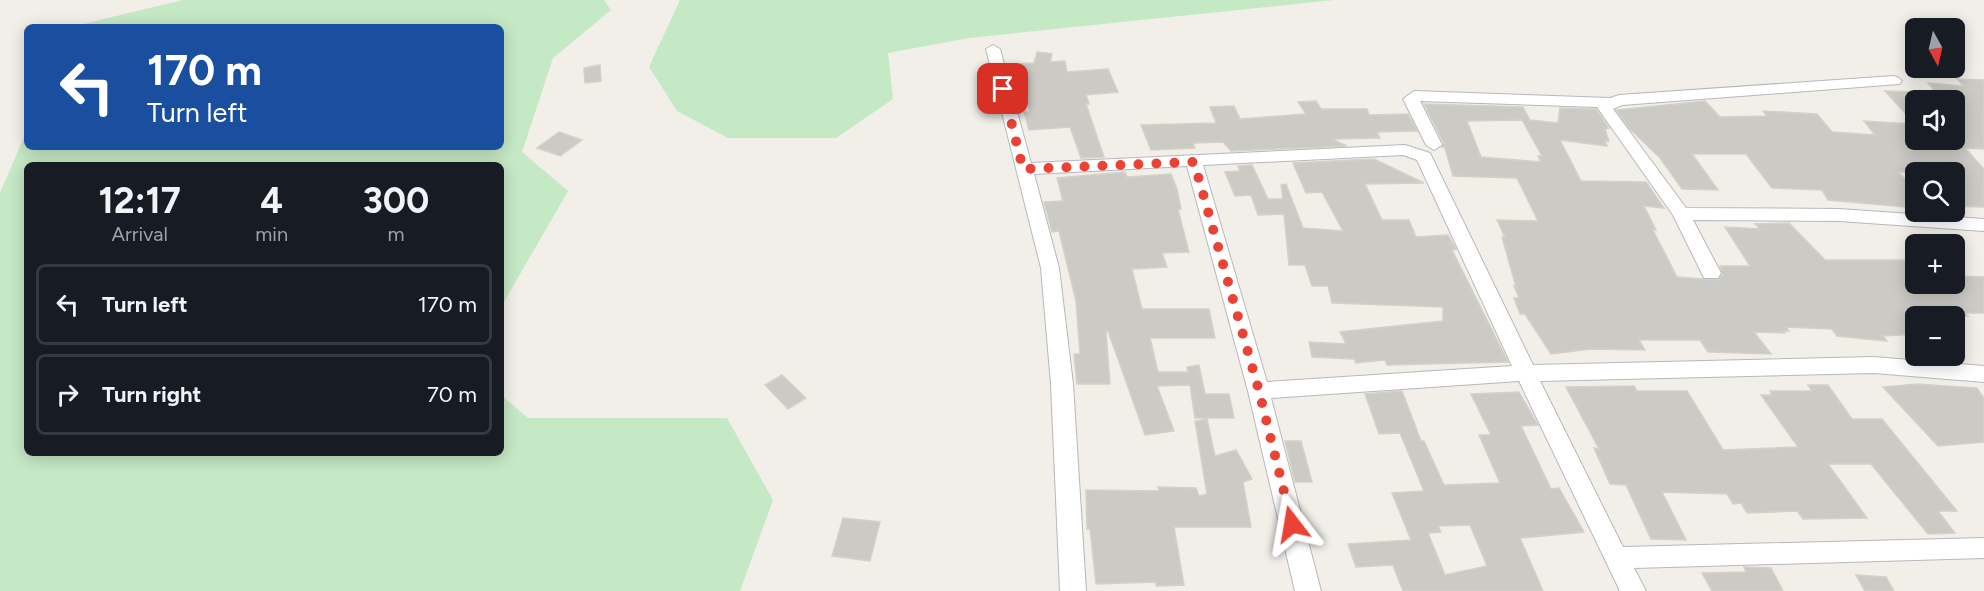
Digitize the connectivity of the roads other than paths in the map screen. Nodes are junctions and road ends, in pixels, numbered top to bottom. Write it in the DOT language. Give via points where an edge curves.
graph roads {
  1 [pos="993,49"];
  2 [pos="1894,81"];
  3 [pos="1611,103"];
  4 [pos="1434,146"];
  5 [pos="1194,162"];
  6 [pos="1023,169"];
  7 [pos="1681,214"];
  8 [pos="1984,225"];
  9 [pos="1711,273"];
  10 [pos="1528,373"];
  11 [pos="1984,375"];
  12 [pos="1259,391"];
  13 [pos="1984,548"];
  14 [pos="1618,558"];
  15 [pos="1073,591"];
  16 [pos="1308,591"];
  17 [pos="1634,591"];
  1 -- 6 [label="street"];
  2 -- 3 [label="street"];
  3 -- 4 [label="street" via="1414,96"];
  3 -- 7 [label="street" via="1604,108"];
  5 -- 6 [label="street"];
  5 -- 10 [label="street" via="1405,150 1419,153"];
  5 -- 12 [label="street"];
  6 -- 15 [label="street" via="1050,268 1062,384"];
  7 -- 8 [label="street" via="1839,215"];
  7 -- 9 [label="street"];
  10 -- 11 [label="street" via="1874,365"];
  10 -- 12 [label="street"];
  10 -- 14 [label="street" via="1566,458"];
  12 -- 16 [label="street"];
  13 -- 14 [label="street"];
  14 -- 17 [label="street"];
}
